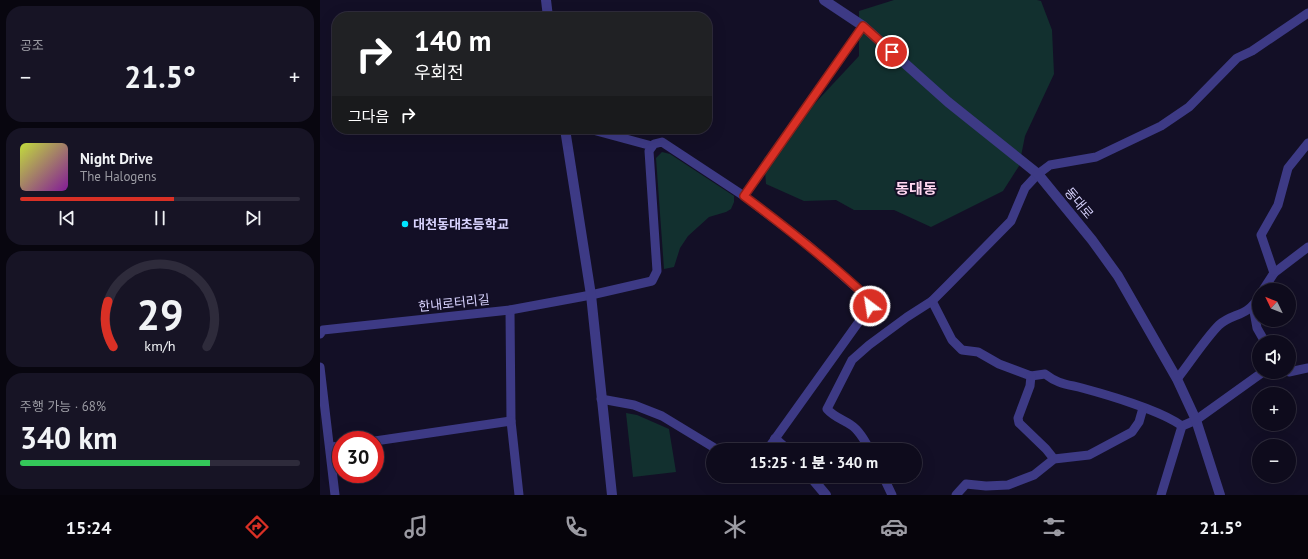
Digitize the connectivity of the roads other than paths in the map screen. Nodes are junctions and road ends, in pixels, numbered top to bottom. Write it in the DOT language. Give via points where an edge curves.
graph roads {
  1 [pos="546,0"];
  2 [pos="824,0"];
  3 [pos="547,12"];
  4 [pos="1308,13"];
  5 [pos="863,26"];
  6 [pos="565,134"];
  7 [pos="608,134"];
  8 [pos="1308,143"];
  9 [pos="652,146"];
  10 [pos="1038,174"];
  11 [pos="744,196"];
  12 [pos="1308,247"];
  13 [pos="1274,273"];
  14 [pos="1268,283"];
  15 [pos="591,296"];
  16 [pos="932,301"];
  17 [pos="1252,307"];
  18 [pos="510,310"];
  19 [pos="320,334"];
  20 [pos="1308,368"];
  21 [pos="1296,370"];
  22 [pos="320,371"];
  23 [pos="1030,376"];
  24 [pos="1177,379"];
  25 [pos="1253,379"];
  26 [pos="601,399"];
  27 [pos="1143,408"];
  28 [pos="1196,420"];
  29 [pos="511,421"];
  30 [pos="1182,426"];
  31 [pos="775,439"];
  32 [pos="384,440"];
  33 [pos="706,443"];
  34 [pos="772,443"];
  35 [pos="780,443"];
  36 [pos="866,443"];
  37 [pos="330,447"];
  38 [pos="1054,459"];
  39 [pos="816,483"];
  40 [pos="886,483"];
  41 [pos="987,491"];
  42 [pos="335,495"];
  43 [pos="519,495"];
  44 [pos="612,495"];
  45 [pos="826,495"];
  46 [pos="892,495"];
  47 [pos="956,495"];
  48 [pos="1161,495"];
  49 [pos="1220,495"];
  1 -- 3 [label="street"];
  2 -- 5 [label="street, 동대로"];
  4 -- 10 [label="street" via="1252,51 1237,58 1189,107 1161,126 1096,157 1050,165"];
  5 -- 10 [label="street, 동대로" via="948,102"];
  5 -- 11 [label="street"];
  6 -- 15 [label="street"];
  7 -- 9 [label="street"];
  8 -- 13 [label="street" via="1288,168 1278,205 1261,235"];
  9 -- 11 [label="street" via="662,142"];
  9 -- 15 [label="street, 한내로터리길" via="649,159 657,271 655,277 646,284"];
  10 -- 16 [label="street" via="1025,188 1011,221"];
  10 -- 24 [label="street, 동대로" via="1118,276"];
  11 -- 31 [label="street" via="808,245 870,300 870,306"];
  12 -- 13 [label="street"];
  13 -- 14 [label="street"];
  15 -- 18 [label="street, 한내로터리길"];
  15 -- 26 [label="street"];
  16 -- 23 [label="street" via="952,340 962,350 978,352 999,364"];
  16 -- 36 [label="street" via="900,322 852,360 827,409 852,425"];
  17 -- 24 [label="street" via="1220,325"];
  18 -- 19 [label="street, 한내로터리길" via="323,330"];
  18 -- 29 [label="street"];
  20 -- 21 [label="street"];
  22 -- 37 [label="street"];
  23 -- 27 [label="street" via="1045,374 1055,382"];
  23 -- 38 [label="street" via="1030,386 1018,418 1019,423"];
  24 -- 28 [label="street, 동대로"];
  25 -- 28 [label="street"];
  26 -- 33 [label="street" via="634,405 662,416"];
  26 -- 44 [label="street"];
  27 -- 30 [label="street" via="1172,418"];
  27 -- 38 [label="street" via="1139,422 1132,432 1089,455"];
  28 -- 30 [label="street"];
  28 -- 49 [label="street, 동대로"];
  29 -- 32 [label="street"];
  29 -- 43 [label="street"];
  30 -- 48 [label="street"];
  31 -- 34 [label="street"];
  31 -- 35 [label="street"];
  37 -- 42 [label="street"];
  38 -- 41 [label="street" via="1027,478"];
  39 -- 45 [label="street"];
  40 -- 46 [label="street"];
  41 -- 47 [label="street" via="972,483 966,484"];
}
